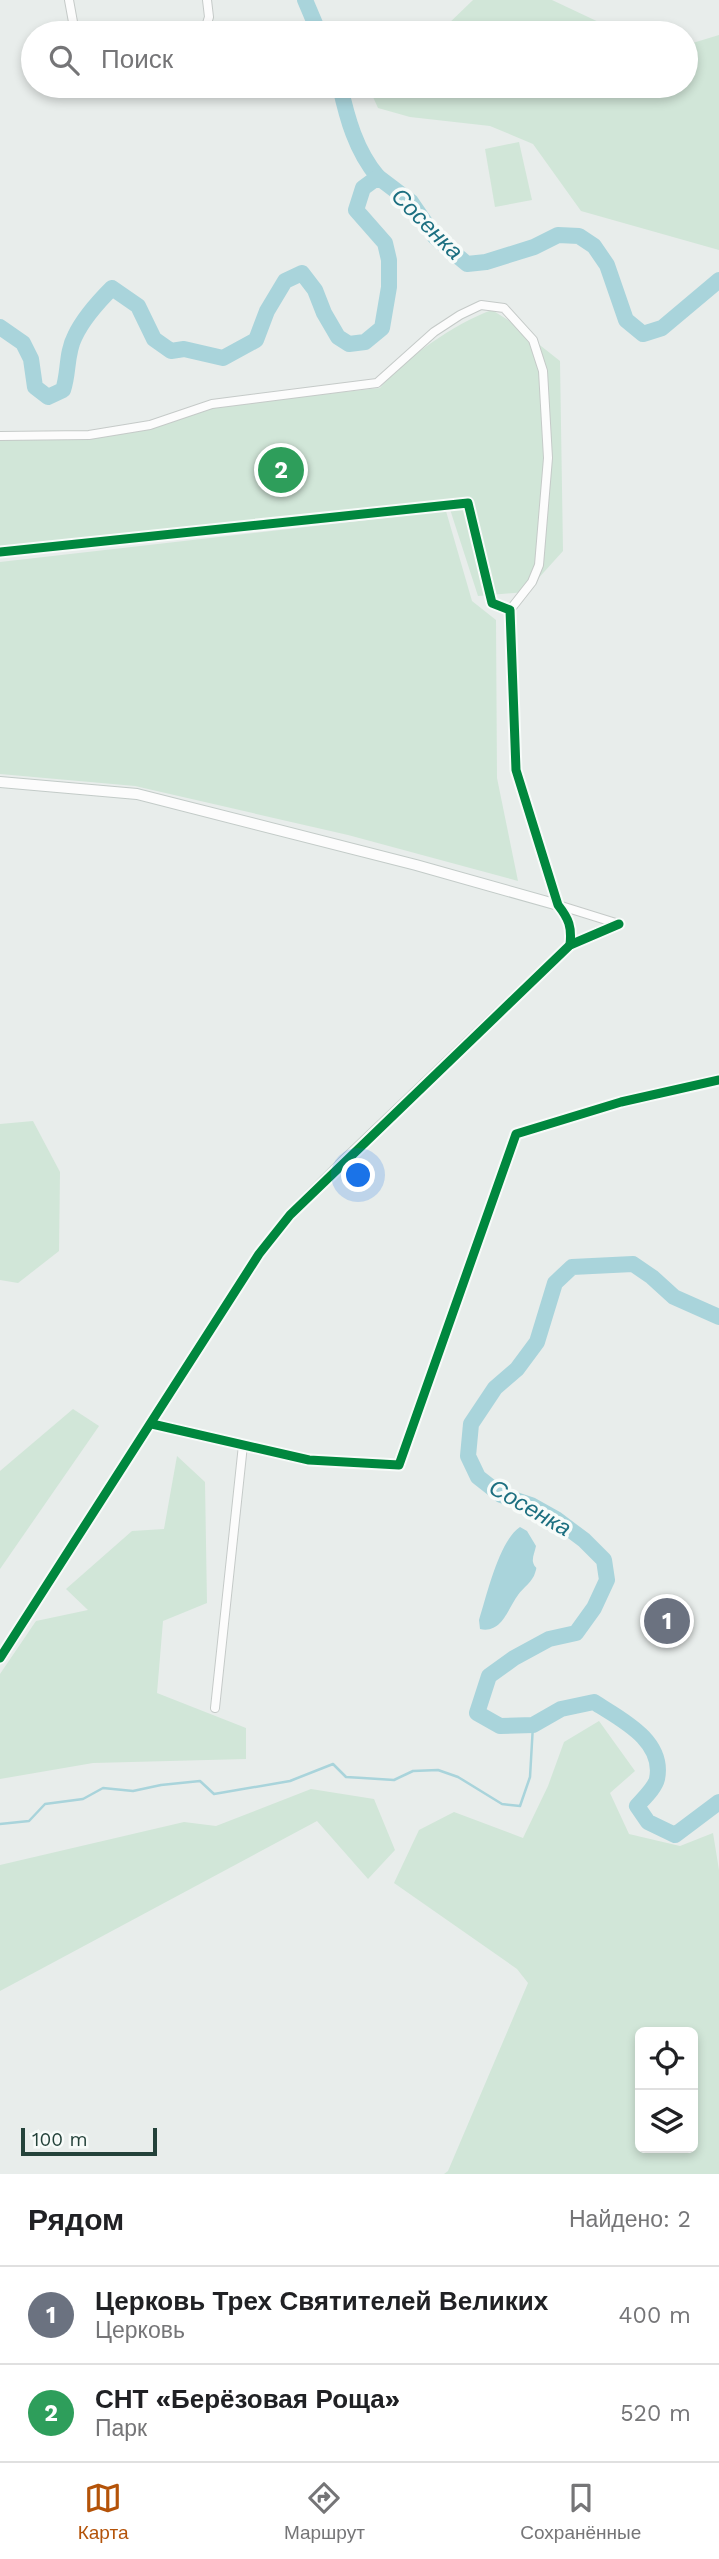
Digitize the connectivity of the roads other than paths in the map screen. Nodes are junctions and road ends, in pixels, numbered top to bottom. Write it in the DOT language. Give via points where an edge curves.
graph roads {
  1 [pos="69,0"];
  2 [pos="207,0"];
  3 [pos="73,21"];
  4 [pos="208,21"];
  5 [pos="0,436"];
  6 [pos="0,552"];
  7 [pos="510,610"];
  8 [pos="0,782"];
  9 [pos="558,905"];
  10 [pos="570,945"];
  11 [pos="719,1080"];
  12 [pos="152,1424"];
  13 [pos="243,1445"];
  14 [pos="0,1658"];
  15 [pos="215,1708"];
  1 -- 3 [label="street"];
  2 -- 4 [label="street"];
  5 -- 7 [label="street" via="89,435 150,425 212,404 377,383 460,315 481,305 504,308 533,340 543,371 548,458 539,565"];
  6 -- 7 [label="street" via="468,503 492,603"];
  7 -- 9 [label="street" via="516,770"];
  8 -- 9 [label="street" via="137,794"];
  9 -- 10 [label="street" via="568,918"];
  9 -- 10 [label="street" via="619,924"];
  10 -- 12 [label="street" via="290,1216 259,1254"];
  11 -- 13 [label="street" via="621,1102 516,1134 399,1465 309,1460"];
  12 -- 13 [label="street"];
  12 -- 14 [label="street"];
  13 -- 15 [label="street"];
}
